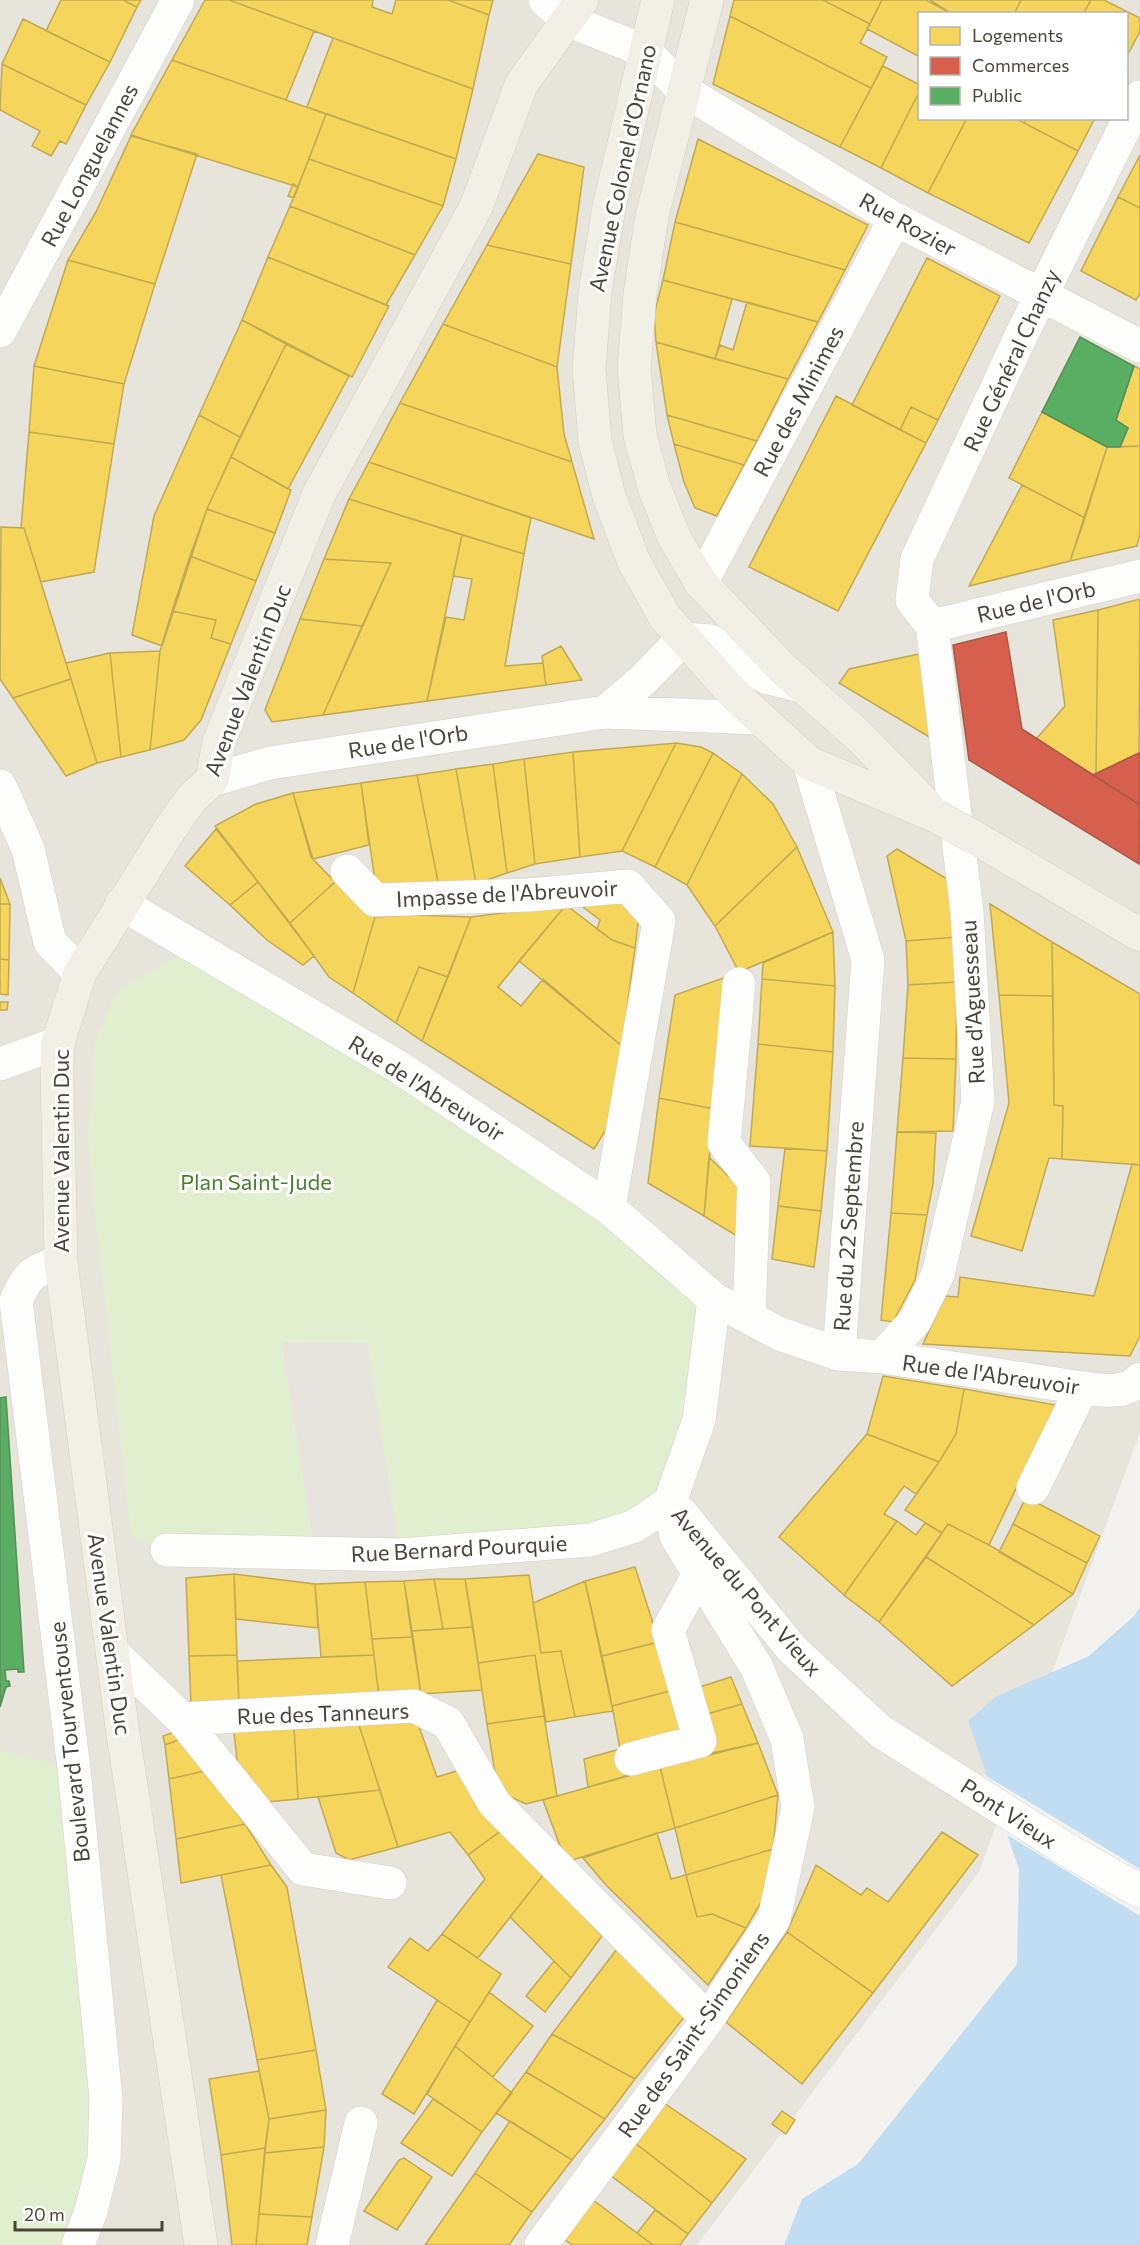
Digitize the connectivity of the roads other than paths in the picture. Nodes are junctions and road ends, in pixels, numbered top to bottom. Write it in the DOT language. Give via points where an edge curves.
graph roads {
  1 [pos="178,0"];
  2 [pos="658,0"];
  3 [pos="707,0"];
  4 [pos="565,6"];
  5 [pos="645,51"];
  6 [pos="683,90"];
  7 [pos="1140,97"];
  8 [pos="895,219"];
  9 [pos="1042,295"];
  10 [pos="0,330"];
  11 [pos="1140,346"];
  12 [pos="1140,576"];
  13 [pos="701,583"];
  14 [pos="932,626"];
  15 [pos="683,639"];
  16 [pos="801,686"];
  17 [pos="605,712"];
  18 [pos="759,718"];
  19 [pos="809,763"];
  20 [pos="212,780"];
  21 [pos="0,786"];
  22 [pos="936,816"];
  23 [pos="347,871"];
  24 [pos="122,904"];
  25 [pos="1140,935"];
  26 [pos="80,973"];
  27 [pos="739,984"];
  28 [pos="58,1043"];
  29 [pos="0,1064"];
  30 [pos="609,1208"];
  31 [pos="61,1262"];
  32 [pos="714,1299"];
  33 [pos="749,1317"];
  34 [pos="839,1354"];
  35 [pos="882,1358"];
  36 [pos="1140,1379"];
  37 [pos="1082,1388"];
  38 [pos="1033,1488"];
  39 [pos="670,1502"];
  40 [pos="167,1550"];
  41 [pos="699,1574"];
  42 [pos="113,1653"];
  43 [pos="182,1719"];
  44 [pos="880,1731"];
  45 [pos="631,1759"];
  46 [pos="390,1883"];
  47 [pos="1140,1891"];
  48 [pos="708,2019"];
  49 [pos="361,2123"];
  50 [pos="78,2245"];
  51 [pos="201,2245"];
  52 [pos="332,2245"];
  53 [pos="541,2245"];
  1 -- 10 [label="street, Rue Longuelannes"];
  2 -- 5 [label="main road, Avenue Colonel d'Ornano"];
  3 -- 6 [label="main road, Avenue Colonel d'Ornano"];
  4 -- 5 [label="street"];
  4 -- 20 [label="main road, Avenue Valentin Duc" via="521,85 476,207 319,494 219,742"];
  5 -- 6 [label="street, Rue Rozier"];
  5 -- 15 [label="main road, Avenue Colonel d'Ornano" via="609,207 595,292 589,369 595,441 609,496 634,562 665,617"];
  6 -- 8 [label="street, Rue Rozier"];
  6 -- 13 [label="main road, Avenue Colonel d'Ornano" via="652,216 634,368 640,435 654,487 674,537"];
  7 -- 9 [label="street, Rue Général Chanzy"];
  8 -- 9 [label="street, Rue Rozier"];
  8 -- 13 [label="street, Rue des Minimes"];
  9 -- 11 [label="street, Rue Rozier"];
  9 -- 14 [label="street, Rue Général Chanzy" via="917,559 912,600"];
  12 -- 14 [label="street, Rue de l'Orb"];
  13 -- 16 [label="main road, Avenue Colonel d'Ornano"];
  14 -- 35 [label="street, Rue d'Aguesseau" via="967,912 978,1101 938,1275 915,1321"];
  15 -- 16 [label="street, Avenue Colonel d'Ornano" via="711,641 765,676"];
  15 -- 17 [label="street" via="644,680"];
  15 -- 18 [label="main road, Avenue Colonel d'Ornano"];
  16 -- 22 [label="main road, Avenue Colonel d'Ornano" via="858,735"];
  17 -- 18 [label="street, Rue de l'Orb"];
  17 -- 20 [label="street, Rue de l'Orb" via="270,763"];
  18 -- 19 [label="main road, Avenue Colonel d'Ornano"];
  19 -- 22 [label="main road, Avenue Colonel d'Ornano"];
  19 -- 34 [label="street, Rue du 22 Septembre" via="868,960"];
  20 -- 24 [label="main road, Avenue Valentin Duc" via="192,798"];
  21 -- 26 [label="street" via="28,849 50,942"];
  22 -- 25 [label="main road, Avenue Colonel d'Ornano, bridge"];
  23 -- 30 [label="street, Impasse de l'Abreuvoir" via="375,900 529,895 628,886 659,921"];
  24 -- 26 [label="main road, Avenue Valentin Duc"];
  24 -- 30 [label="street, Rue de l'Abreuvoir" via="400,1068"];
  26 -- 28 [label="main road, Avenue Valentin Duc"];
  27 -- 33 [label="street" via="724,1143 754,1182"];
  28 -- 29 [label="street"];
  28 -- 31 [label="main road, Avenue Valentin Duc"];
  30 -- 32 [label="street, Rue de l'Abreuvoir"];
  31 -- 42 [label="main road, Avenue Valentin Duc"];
  31 -- 50 [label="street, Boulevard Tourventouse" via="32,1273 16,1301 74,1769 106,2099 104,2159"];
  32 -- 33 [label="street, Rue du 22 Septembre"];
  32 -- 39 [label="street" via="699,1420"];
  33 -- 34 [label="street, Rue du 22 Septembre" via="780,1334"];
  34 -- 35 [label="street, Rue de l'Abreuvoir"];
  35 -- 37 [label="street, Rue de l'Abreuvoir"];
  36 -- 37 [label="street, Rue de l'Abreuvoir" via="1133,1386 1112,1391"];
  37 -- 38 [label="street"];
  39 -- 40 [label="street, Rue Bernard Pourquie" via="635,1526 590,1540 400,1555"];
  39 -- 41 [label="street, Avenue du Pont Vieux" via="676,1536"];
  39 -- 44 [label="street, Avenue du Pont Vieux" via="792,1648"];
  41 -- 45 [label="street" via="668,1630 700,1741"];
  41 -- 48 [label="street, Rue des Saint-Simoniens" via="757,1668 787,1738 798,1807 774,1919"];
  42 -- 43 [label="street"];
  42 -- 51 [label="main road, Avenue Valentin Duc"];
  43 -- 46 [label="street" via="303,1869"];
  43 -- 48 [label="street, Rue des Tanneurs" via="414,1706 448,1723 494,1803"];
  44 -- 47 [label="street, Pont Vieux" via="1067,1850"];
  48 -- 53 [label="street, Rue des Saint-Simoniens"];
  49 -- 52 [label="street"];
}
